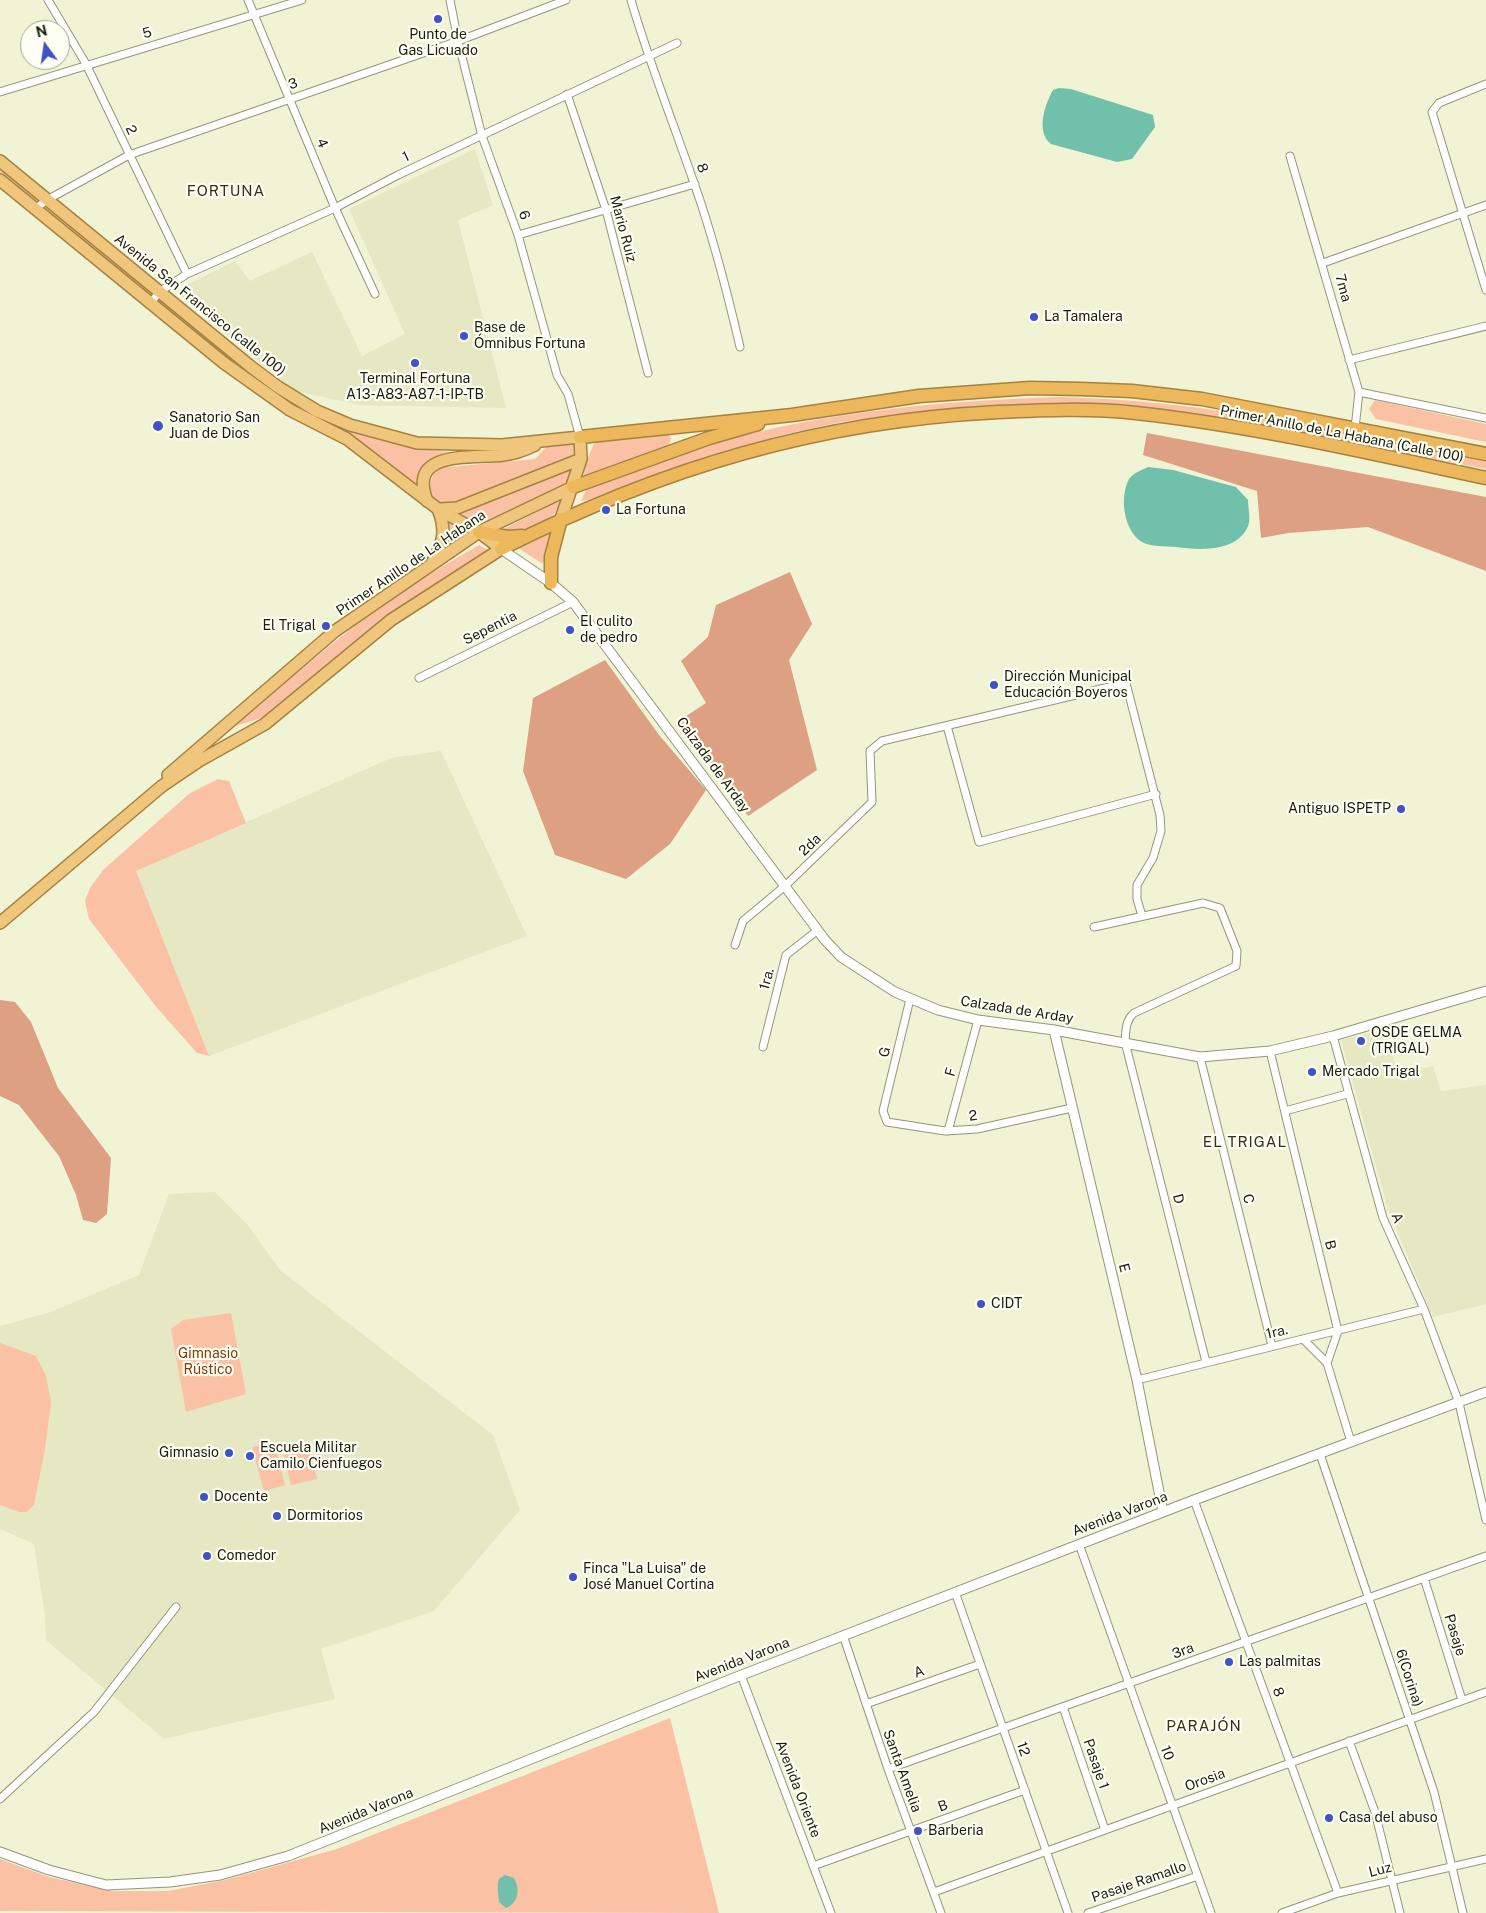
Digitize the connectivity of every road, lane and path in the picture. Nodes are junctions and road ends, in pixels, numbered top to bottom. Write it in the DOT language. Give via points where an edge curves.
graph roads {
  1 [pos="48,0"];
  2 [pos="248,0"];
  3 [pos="302,0"];
  4 [pos="450,0"];
  5 [pos="566,0"];
  6 [pos="631,0"];
  7 [pos="254,15"];
  8 [pos="458,41"];
  9 [pos="677,43"];
  10 [pos="647,55"];
  11 [pos="86,64"];
  12 [pos="1486,84"];
  13 [pos="0,92"];
  14 [pos="567,94"];
  15 [pos="290,98"];
  16 [pos="482,136"];
  17 [pos="129,155"];
  18 [pos="1290,156"];
  19 [pos="0,161"];
  20 [pos="0,180"];
  21 [pos="695,184"];
  22 [pos="47,200"];
  23 [pos="1486,205"];
  24 [pos="35,208"];
  25 [pos="335,208"];
  26 [pos="606,210"];
  27 [pos="1462,213"];
  28 [pos="518,235"];
  29 [pos="1324,263"];
  30 [pos="187,274"];
  31 [pos="1486,290"];
  32 [pos="159,292"];
  33 [pos="375,294"];
  34 [pos="151,303"];
  35 [pos="1486,326"];
  36 [pos="740,347"];
  37 [pos="1349,360"];
  38 [pos="648,372"];
  39 [pos="1359,392"];
  40 [pos="792,415"];
  41 [pos="1486,418"];
  42 [pos="1355,428"];
  43 [pos="580,437"];
  44 [pos="544,441"];
  45 [pos="1486,454"];
  46 [pos="581,459"];
  47 [pos="1486,478"];
  48 [pos="573,487"];
  49 [pos="427,502"];
  50 [pos="438,509"];
  51 [pos="561,519"];
  52 [pos="479,532"];
  53 [pos="534,532"];
  54 [pos="502,549"];
  55 [pos="431,565"];
  56 [pos="551,583"];
  57 [pos="574,602"];
  58 [pos="419,678"];
  59 [pos="947,726"];
  60 [pos="219,729"];
  61 [pos="224,748"];
  62 [pos="1156,794"];
  63 [pos="127,814"];
  64 [pos="785,886"];
  65 [pos="1142,916"];
  66 [pos="0,923"];
  67 [pos="1094,927"];
  68 [pos="818,930"];
  69 [pos="735,945"];
  70 [pos="1486,991"];
  71 [pos="910,999"];
  72 [pos="978,1020"];
  73 [pos="1054,1030"];
  74 [pos="1333,1036"];
  75 [pos="1125,1042"];
  76 [pos="763,1047"];
  77 [pos="1270,1051"];
  78 [pos="1200,1057"];
  79 [pos="1348,1094"];
  80 [pos="1072,1108"];
  81 [pos="883,1111"];
  82 [pos="1285,1111"];
  83 [pos="948,1131"];
  84 [pos="1424,1309"];
  85 [pos="1338,1330"];
  86 [pos="1304,1339"];
  87 [pos="1272,1346"];
  88 [pos="1206,1362"];
  89 [pos="1327,1363"];
  90 [pos="1137,1380"];
  91 [pos="1486,1392"];
  92 [pos="1459,1403"];
  93 [pos="1351,1442"];
  94 [pos="1320,1454"];
  95 [pos="1194,1500"];
  96 [pos="1163,1512"];
  97 [pos="1486,1520"];
  98 [pos="1080,1544"];
  99 [pos="1486,1556"];
  100 [pos="1424,1578"];
  101 [pos="955,1592"];
  102 [pos="1370,1597"];
  103 [pos="176,1607"];
  104 [pos="844,1635"];
  105 [pos="1246,1641"];
  106 [pos="980,1664"];
  107 [pos="741,1675"];
  108 [pos="1129,1683"];
  109 [pos="1486,1692"];
  110 [pos="1462,1700"];
  111 [pos="866,1704"];
  112 [pos="1063,1706"];
  113 [pos="1409,1720"];
  114 [pos="1003,1728"];
  115 [pos="1349,1741"];
  116 [pos="1290,1763"];
  117 [pos="888,1769"];
  118 [pos="1025,1790"];
  119 [pos="0,1798"];
  120 [pos="1173,1805"];
  121 [pos="1105,1830"];
  122 [pos="911,1831"];
  123 [pos="1046,1851"];
  124 [pos="0,1852"];
  125 [pos="1486,1859"];
  126 [pos="813,1866"];
  127 [pos="1452,1866"];
  128 [pos="1198,1876"];
  129 [pos="1392,1880"];
  130 [pos="934,1892"];
  131 [pos="1338,1893"];
  132 [pos="831,1913"];
  133 [pos="941,1913"];
  134 [pos="1068,1913"];
  135 [pos="1088,1913"];
  136 [pos="1211,1913"];
  137 [pos="1282,1913"];
  138 [pos="1400,1913"];
  139 [pos="1463,1913"];
  1 -- 11 [label="street, 2"];
  2 -- 7 [label="street, 4"];
  3 -- 7 [label="street, 5"];
  4 -- 8 [label="street, 6"];
  5 -- 8 [label="street, 3"];
  6 -- 10 [label="street, 8"];
  7 -- 11 [label="street, 5"];
  7 -- 15 [label="street, 4"];
  8 -- 15 [label="street, 3"];
  8 -- 16 [label="street, 6"];
  9 -- 10 [label="street, 1"];
  10 -- 14 [label="street, 1"];
  10 -- 21 [label="street, 8"];
  11 -- 13 [label="street, 5"];
  11 -- 17 [label="street, 2"];
  12 -- 27 [label="street" via="1439,103 1432,112"];
  14 -- 16 [label="street, 1"];
  14 -- 26 [label="street, Mario Ruiz"];
  15 -- 17 [label="street, 3"];
  15 -- 25 [label="street, 4"];
  16 -- 25 [label="street, 1"];
  16 -- 28 [label="street, 6"];
  17 -- 22 [label="street, 3"];
  17 -- 30 [label="street, 2"];
  18 -- 29 [label="street, 7ma"];
  19 -- 22 [label="highway, Avenida San Francisco (calle 100)"];
  20 -- 24 [label="highway, Avenida San Francisco (calle 100)"];
  21 -- 26 [label="street"];
  21 -- 36 [label="street, 8" via="723,275"];
  22 -- 24 [label="street, 3"];
  22 -- 32 [label="highway, Avenida San Francisco (calle 100)"];
  23 -- 27 [label="street"];
  24 -- 34 [label="highway, Avenida San Francisco (calle 100)"];
  25 -- 30 [label="street, 1"];
  25 -- 33 [label="street, 4"];
  26 -- 28 [label="street"];
  26 -- 38 [label="street, Mario Ruiz"];
  27 -- 29 [label="street"];
  27 -- 31 [label="street"];
  28 -- 43 [label="street, 6" via="557,374 568,394"];
  29 -- 37 [label="street, 7ma"];
  30 -- 32 [label="street, 1"];
  32 -- 34 [label="street, 1"];
  32 -- 44 [label="highway, Avenida San Francisco (calle 100)" via="278,387 317,411 350,425 417,443 502,445"];
  34 -- 49 [label="highway, Avenida San Francisco (calle 100)" via="260,389 290,410 346,439"];
  35 -- 37 [label="street"];
  37 -- 39 [label="street, 7ma"];
  39 -- 41 [label="street"];
  39 -- 42 [label="street, 7ma"];
  40 -- 42 [label="highway, Primer Anillo de La Habana (Calle 100)" via="919,396 1030,388 1081,389 1202,399"];
  40 -- 43 [label="highway"];
  40 -- 48 [label="highway, Primer Anillo de La Habana" via="709,438"];
  42 -- 45 [label="highway, Primer Anillo de La Habana (Calle 100)"];
  43 -- 44 [label="highway, Avenida San Francisco (calle 100)"];
  43 -- 46 [label="highway"];
  44 -- 49 [label="highway" via="517,453 446,459 434,464 422,480"];
  46 -- 48 [label="highway"];
  46 -- 50 [label="highway" via="457,508"];
  47 -- 51 [label="highway, Primer Anillo de La Habana (Calle 100)" via="1263,431 1135,413 1083,409 977,413 892,421 792,439 718,460 604,500"];
  48 -- 51 [label="highway"];
  48 -- 52 [label="highway, Primer Anillo de La Habana"];
  49 -- 50 [label="highway"];
  50 -- 52 [label="highway"];
  50 -- 55 [label="highway" via="444,533"];
  51 -- 53 [label="highway"];
  51 -- 56 [label="highway" via="551,558"];
  52 -- 53 [label="highway" via="513,538"];
  52 -- 54 [label="highway"];
  52 -- 55 [label="highway, Primer Anillo de La Habana"];
  53 -- 54 [label="highway"];
  54 -- 56 [label="street, Calzada de Arday"];
  54 -- 61 [label="highway, Primer Anillo de La Habana" via="392,620 265,724"];
  55 -- 60 [label="highway, Primer Anillo de La Habana" via="335,631"];
  56 -- 57 [label="street, Calzada de Arday"];
  57 -- 58 [label="street, Sepentia"];
  57 -- 64 [label="street, Calzada de Arday"];
  59 -- 62 [label="street" via="1126,683"];
  59 -- 62 [label="street" via="979,842"];
  59 -- 64 [label="street, 2da" via="882,741 870,751 872,802"];
  60 -- 61 [label="highway"];
  60 -- 63 [label="highway, Primer Anillo de La Habana"];
  61 -- 63 [label="highway, Primer Anillo de La Habana" via="185,770"];
  62 -- 65 [label="street" via="1161,831 1138,886 1137,899"];
  63 -- 66 [label="highway, Primer Anillo de La Habana"];
  64 -- 68 [label="street, Calzada de Arday"];
  64 -- 69 [label="street, 2da" via="743,921"];
  65 -- 67 [label="street"];
  65 -- 75 [label="street" via="1203,903 1220,908 1237,952 1236,966 1134,1013 1126,1026"];
  68 -- 71 [label="street, Calzada de Arday" via="841,958"];
  68 -- 76 [label="street, 1ra." via="786,955"];
  70 -- 74 [label="street, Calzada de Arday"];
  71 -- 72 [label="street, Calzada de Arday"];
  71 -- 81 [label="street, G"];
  72 -- 73 [label="street, Calzada de Arday"];
  72 -- 83 [label="street, F"];
  73 -- 75 [label="street, Calzada de Arday"];
  73 -- 80 [label="street, E"];
  74 -- 77 [label="street, Calzada de Arday"];
  74 -- 79 [label="street, A"];
  75 -- 78 [label="street, Calzada de Arday"];
  75 -- 88 [label="street, D"];
  77 -- 78 [label="street, Calzada de Arday"];
  77 -- 82 [label="street, B"];
  78 -- 87 [label="street, C"];
  79 -- 82 [label="street"];
  79 -- 84 [label="street, A" via="1383,1218"];
  80 -- 83 [label="street, 2" via="977,1129"];
  80 -- 90 [label="street, E"];
  81 -- 83 [label="street, 2" via="891,1124"];
  82 -- 85 [label="street, B"];
  84 -- 85 [label="street, 1ra."];
  84 -- 92 [label="street, A"];
  85 -- 86 [label="street, 1ra."];
  85 -- 89 [label="street"];
  86 -- 87 [label="street, 1ra."];
  86 -- 89 [label="street"];
  87 -- 88 [label="street, 1ra."];
  88 -- 90 [label="street, 1ra."];
  89 -- 93 [label="street"];
  90 -- 96 [label="street, E"];
  91 -- 92 [label="street, Avenida Varona"];
  92 -- 93 [label="street, Avenida Varona"];
  92 -- 97 [label="street"];
  93 -- 94 [label="street, Avenida Varona"];
  94 -- 95 [label="street, Avenida Varona"];
  94 -- 102 [label="street, 6(Corina)"];
  95 -- 96 [label="street, Avenida Varona"];
  95 -- 105 [label="street, 8"];
  96 -- 98 [label="street, Avenida Varona"];
  98 -- 101 [label="street, Avenida Varona"];
  98 -- 108 [label="street, 10"];
  99 -- 100 [label="street, 3ra"];
  100 -- 102 [label="street, 3ra"];
  100 -- 110 [label="street, Pasaje"];
  101 -- 104 [label="street, Avenida Varona"];
  101 -- 106 [label="street, 12"];
  102 -- 105 [label="street, 3ra"];
  102 -- 113 [label="street, 6(Corina)"];
  103 -- 119 [label="street" via="94,1712"];
  104 -- 107 [label="street, Avenida Varona"];
  104 -- 111 [label="street, Santa Amelia"];
  105 -- 108 [label="street, 3ra"];
  105 -- 116 [label="street, 8"];
  106 -- 111 [label="street, A"];
  106 -- 114 [label="street, 12"];
  107 -- 124 [label="street, Avenida Varona" via="334,1840 220,1875 170,1882 106,1885 49,1870"];
  107 -- 126 [label="street, Avenida Oriente"];
  108 -- 112 [label="street, 3ra"];
  108 -- 120 [label="street, 10"];
  109 -- 110 [label="street, Orosia"];
  110 -- 113 [label="street, Orosia"];
  111 -- 117 [label="street, Santa Amelia"];
  112 -- 114 [label="street, 3ra"];
  112 -- 121 [label="street, Pasaje 1"];
  113 -- 115 [label="street, Orosia"];
  113 -- 127 [label="street, 6(Corina)" via="1434,1792"];
  114 -- 117 [label="street, 3ra"];
  114 -- 118 [label="street, 12"];
  115 -- 116 [label="street, Orosia"];
  115 -- 129 [label="street" via="1375,1812"];
  116 -- 120 [label="street, Orosia"];
  116 -- 131 [label="street, 8"];
  117 -- 122 [label="street, Santa Amelia"];
  118 -- 122 [label="street, B"];
  118 -- 123 [label="street, 12"];
  120 -- 121 [label="street, Orosia"];
  120 -- 128 [label="street, 10"];
  121 -- 123 [label="street, Orosia"];
  122 -- 126 [label="street, B"];
  122 -- 130 [label="street, Santa Amelia"];
  123 -- 130 [label="street, Orosia"];
  123 -- 134 [label="street, 12"];
  125 -- 127 [label="street, Luz"];
  126 -- 132 [label="street, Avenida Oriente"];
  127 -- 129 [label="street, Luz"];
  127 -- 139 [label="street, 6(Corina)"];
  128 -- 135 [label="street, Pasaje Ramallo"];
  128 -- 136 [label="street, 10"];
  129 -- 131 [label="street, Luz"];
  129 -- 138 [label="street"];
  130 -- 133 [label="street, Santa Amelia"];
  131 -- 137 [label="street, Luz"];
}
